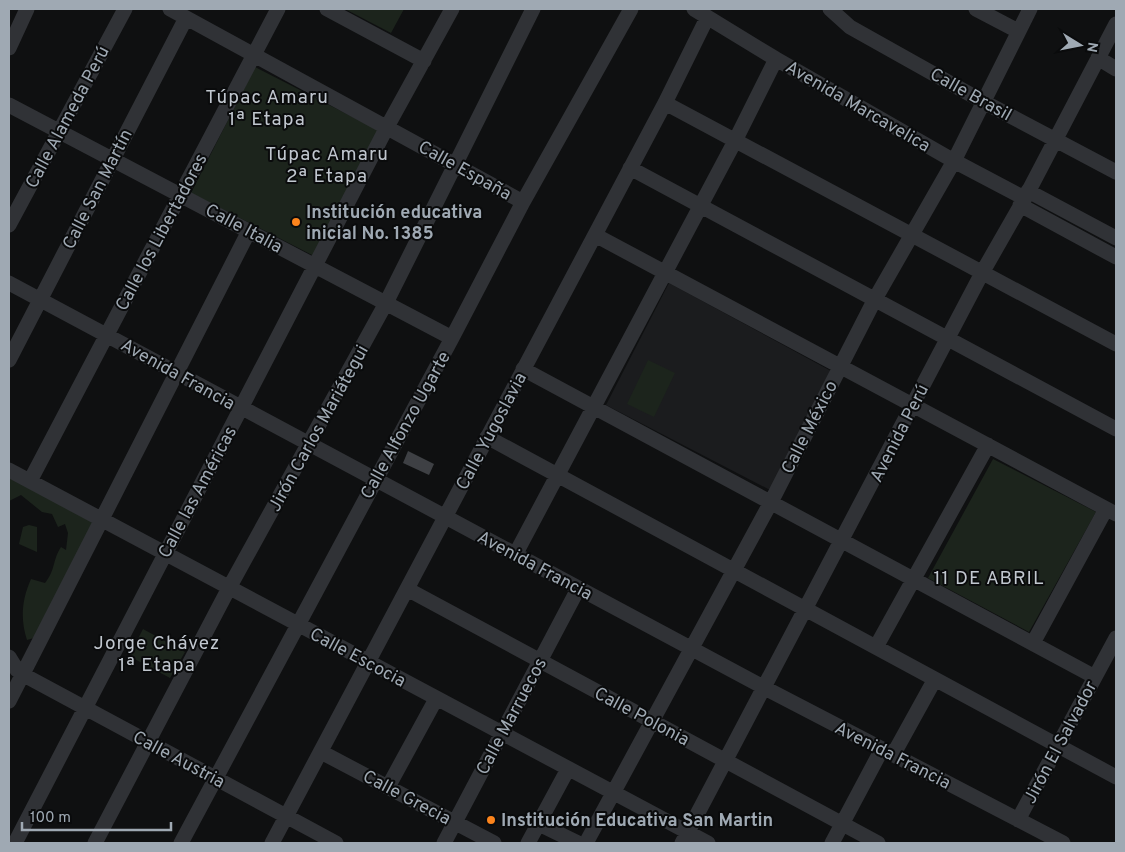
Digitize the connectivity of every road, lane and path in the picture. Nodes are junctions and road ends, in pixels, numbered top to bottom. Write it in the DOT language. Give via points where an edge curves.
graph roads {
  1 [pos="27,9"];
  2 [pos="125,9"];
  3 [pos="170,9"];
  4 [pos="278,9"];
  5 [pos="327,9"];
  6 [pos="452,9"];
  7 [pos="533,9"];
  8 [pos="631,9"];
  9 [pos="694,9"];
  10 [pos="830,9"];
  11 [pos="976,9"];
  12 [pos="1030,9"];
  13 [pos="186,18"];
  14 [pos="707,18"];
  15 [pos="14,20"];
  16 [pos="1116,24"];
  17 [pos="1018,31"];
  18 [pos="9,48"];
  19 [pos="254,55"];
  20 [pos="1098,58"];
  21 [pos="776,59"];
  22 [pos="424,61"];
  23 [pos="1116,69"];
  24 [pos="982,101"];
  25 [pos="664,103"];
  26 [pos="9,105"];
  27 [pos="387,127"];
  28 [pos="58,131"];
  29 [pos="1054,139"];
  30 [pos="735,141"];
  31 [pos="112,159"];
  32 [pos="954,161"];
  33 [pos="456,164"];
  34 [pos="630,168"];
  35 [pos="1116,172"];
  36 [pos="182,196"];
  37 [pos="1024,198"];
  38 [pos="522,202"];
  39 [pos="701,206"];
  40 [pos="9,225"];
  41 [pos="249,231"];
  42 [pos="595,235"];
  43 [pos="911,235"];
  44 [pos="1116,238"];
  45 [pos="1116,257"];
  46 [pos="315,265"];
  47 [pos="665,273"];
  48 [pos="982,273"];
  49 [pos="9,283"];
  50 [pos="40,299"];
  51 [pos="875,299"];
  52 [pos="386,303"];
  53 [pos="107,335"];
  54 [pos="452,338"];
  55 [pos="948,338"];
  56 [pos="1116,344"];
  57 [pos="9,360"];
  58 [pos="840,366"];
  59 [pos="523,370"];
  60 [pos="176,372"];
  61 [pos="913,405"];
  62 [pos="594,407"];
  63 [pos="241,409"];
  64 [pos="1116,429"];
  65 [pos="487,437"];
  66 [pos="310,443"];
  67 [pos="988,445"];
  68 [pos="9,470"];
  69 [pos="558,475"];
  70 [pos="375,479"];
  71 [pos="30,481"];
  72 [pos="771,502"];
  73 [pos="1111,511"];
  74 [pos="101,518"];
  75 [pos="445,518"];
  76 [pos="843,541"];
  77 [pos="164,553"];
  78 [pos="515,555"];
  79 [pos="734,570"];
  80 [pos="914,579"];
  81 [pos="229,588"];
  82 [pos="578,589"];
  83 [pos="407,590"];
  84 [pos="806,610"];
  85 [pos="297,625"];
  86 [pos="1116,638"];
  87 [pos="1033,643"];
  88 [pos="876,647"];
  89 [pos="691,648"];
  90 [pos="540,661"];
  91 [pos="368,662"];
  92 [pos="13,665"];
  93 [pos="1095,677"];
  94 [pos="935,679"];
  95 [pos="765,688"];
  96 [pos="436,699"];
  97 [pos="9,700"];
  98 [pos="85,709"];
  99 [pos="652,721"];
  100 [pos="501,734"];
  101 [pos="148,742"];
  102 [pos="1058,746"];
  103 [pos="321,752"];
  104 [pos="888,752"];
  105 [pos="726,761"];
  106 [pos="568,769"];
  107 [pos="1116,777"];
  108 [pos="216,778"];
  109 [pos="388,787"];
  110 [pos="613,792"];
  111 [pos="286,817"];
  112 [pos="1018,820"];
  113 [pos="454,822"];
  114 [pos="539,824"];
  115 [pos="842,824"];
  116 [pos="685,838"];
  117 [pos="15,843"];
  118 [pos="96,843"];
  119 [pos="181,843"];
  120 [pos="272,843"];
  121 [pos="336,843"];
  122 [pos="444,843"];
  123 [pos="494,843"];
  124 [pos="528,843"];
  125 [pos="578,843"];
  126 [pos="586,843"];
  127 [pos="708,843"];
  128 [pos="832,843"];
  129 [pos="878,843"];
  130 [pos="1062,843"];
  1 -- 15 [label="street"];
  2 -- 28 [label="street, Calle Alameda Perú"];
  3 -- 13 [label="street, Calle España"];
  4 -- 19 [label="street, Calle los Libertadores"];
  5 -- 22 [label="street"];
  6 -- 22 [label="street, Calle las Américas"];
  7 -- 33 [label="street, Jirón Carlos Mariátegui"];
  8 -- 38 [label="street, Calle Alfonzo Ugarte"];
  9 -- 14 [label="street, Avenida Marcavelica"];
  10 -- 24 [label="street, Calle Brasil" via="850,27"];
  11 -- 17 [label="street"];
  12 -- 17 [label="street, Calle México"];
  13 -- 19 [label="street, Calle España"];
  13 -- 31 [label="street, Calle San Martín"];
  14 -- 21 [label="street, Avenida Marcavelica"];
  14 -- 25 [label="street, Calle Yugoslavia"];
  15 -- 18 [label="street"];
  16 -- 20 [label="street, Avenida Perú"];
  17 -- 24 [label="street, Calle México"];
  19 -- 27 [label="street, Calle España"];
  19 -- 36 [label="street, Calle los Libertadores"];
  20 -- 23 [label="street"];
  20 -- 29 [label="street, Avenida Perú"];
  21 -- 30 [label="street"];
  21 -- 32 [label="street, Avenida Marcavelica"];
  22 -- 27 [label="street, Calle las Américas"];
  24 -- 29 [label="street, Calle Brasil"];
  24 -- 32 [label="street, Calle México"];
  25 -- 30 [label="street"];
  25 -- 34 [label="street, Calle Yugoslavia"];
  26 -- 28 [label="street, Calle Italia"];
  27 -- 33 [label="street, Calle España"];
  27 -- 46 [label="street, Calle las Américas"];
  28 -- 31 [label="street, Calle Italia"];
  28 -- 40 [label="street, Calle Alameda Perú"];
  29 -- 35 [label="street, Calle Brasil"];
  29 -- 37 [label="street, Avenida Perú"];
  30 -- 39 [label="street"];
  30 -- 43 [label="street"];
  31 -- 36 [label="street, Calle Italia"];
  31 -- 50 [label="street, Calle San Martín"];
  32 -- 37 [label="street, Avenida Marcavelica"];
  32 -- 43 [label="street, Calle México"];
  33 -- 38 [label="street, Calle España"];
  33 -- 52 [label="street, Jirón Carlos Mariátegui"];
  34 -- 39 [label="street"];
  34 -- 42 [label="street, Calle Yugoslavia"];
  36 -- 41 [label="street, Calle Italia"];
  36 -- 53 [label="street, Calle los Libertadores"];
  37 -- 44 [label="street, Avenida Marcavelica"];
  37 -- 45 [label="street, Avenida Marcavelica"];
  37 -- 48 [label="street, Avenida Perú"];
  38 -- 54 [label="street, Calle Alfonzo Ugarte"];
  39 -- 47 [label="street"];
  39 -- 51 [label="street"];
  41 -- 46 [label="street, Calle Italia"];
  41 -- 60 [label="street"];
  42 -- 47 [label="street"];
  42 -- 59 [label="street, Calle Yugoslavia"];
  43 -- 48 [label="street"];
  43 -- 51 [label="street, Calle México"];
  46 -- 52 [label="street, Calle Italia"];
  46 -- 63 [label="street, Calle las Américas"];
  47 -- 58 [label="street"];
  47 -- 62 [label="street"];
  48 -- 55 [label="street, Avenida Perú"];
  48 -- 56 [label="street"];
  49 -- 50 [label="street, Avenida Francia"];
  50 -- 53 [label="street, Avenida Francia"];
  50 -- 57 [label="street, Calle San Martín"];
  51 -- 55 [label="street"];
  51 -- 58 [label="street, Calle México"];
  52 -- 54 [label="street, Calle Italia"];
  52 -- 66 [label="street, Jirón Carlos Mariátegui"];
  53 -- 60 [label="street, Avenida Francia"];
  53 -- 71 [label="street, Calle los Libertadores"];
  54 -- 70 [label="street, Calle Alfonzo Ugarte"];
  55 -- 61 [label="street, Avenida Perú"];
  55 -- 64 [label="street"];
  58 -- 61 [label="street"];
  58 -- 72 [label="street, Calle México"];
  59 -- 62 [label="street"];
  59 -- 65 [label="street, Calle Yugoslavia"];
  60 -- 63 [label="street, Avenida Francia"];
  60 -- 74 [label="street"];
  61 -- 67 [label="street"];
  61 -- 76 [label="street, Avenida Perú"];
  62 -- 69 [label="street"];
  62 -- 72 [label="street"];
  63 -- 66 [label="street, Avenida Francia"];
  63 -- 77 [label="street, Calle las Américas"];
  65 -- 69 [label="street"];
  65 -- 75 [label="street, Calle Yugoslavia"];
  66 -- 70 [label="street, Avenida Francia"];
  66 -- 81 [label="street, Jirón Carlos Mariátegui"];
  67 -- 73 [label="street"];
  67 -- 80 [label="street"];
  68 -- 71 [label="street, Calle Escocia"];
  69 -- 78 [label="street"];
  69 -- 79 [label="street"];
  70 -- 75 [label="street, Avenida Francia"];
  70 -- 85 [label="street, Calle Alfonzo Ugarte"];
  71 -- 74 [label="street, Calle Escocia"];
  72 -- 76 [label="street"];
  72 -- 79 [label="street, Calle México"];
  73 -- 87 [label="street"];
  74 -- 77 [label="street, Calle Escocia"];
  74 -- 92 [label="street" via="35,648"];
  75 -- 78 [label="street, Avenida Francia"];
  75 -- 83 [label="street, Calle Yugoslavia"];
  76 -- 80 [label="street"];
  76 -- 84 [label="street, Avenida Perú"];
  77 -- 81 [label="street, Calle Escocia"];
  77 -- 98 [label="street, Calle las Américas"];
  78 -- 82 [label="street, Avenida Francia"];
  79 -- 84 [label="street"];
  79 -- 89 [label="street, Calle México"];
  80 -- 87 [label="street"];
  80 -- 88 [label="street"];
  81 -- 85 [label="street, Calle Escocia"];
  81 -- 101 [label="street, Jirón Carlos Mariátegui"];
  82 -- 89 [label="street, Avenida Francia"];
  82 -- 90 [label="street, Calle Marruecos"];
  83 -- 90 [label="street, Calle Polonia"];
  83 -- 91 [label="street, Calle Yugoslavia"];
  84 -- 88 [label="street"];
  84 -- 95 [label="street, Avenida Perú"];
  85 -- 91 [label="street, Calle Escocia"];
  85 -- 108 [label="street, Calle Alfonzo Ugarte"];
  86 -- 93 [label="street, Jirón El Salvador"];
  87 -- 93 [label="street"];
  88 -- 94 [label="street"];
  89 -- 95 [label="street, Avenida Francia"];
  89 -- 99 [label="street, Calle México"];
  90 -- 99 [label="street, Calle Polonia"];
  90 -- 100 [label="street, Calle Marruecos"];
  91 -- 96 [label="street, Calle Escocia"];
  91 -- 103 [label="street, Calle Yugoslavia"];
  92 -- 97 [label="street"];
  92 -- 98 [label="street, Calle Austria"];
  93 -- 102 [label="street, Jirón El Salvador"];
  94 -- 102 [label="street"];
  94 -- 104 [label="street"];
  95 -- 104 [label="street, Avenida Francia"];
  95 -- 105 [label="street, Avenida Perú"];
  96 -- 100 [label="street, Calle Escocia"];
  96 -- 109 [label="street"];
  98 -- 101 [label="street, Calle Austria"];
  98 -- 117 [label="street, Calle las Américas"];
  99 -- 105 [label="street, Calle Polonia"];
  99 -- 110 [label="street, Calle México"];
  100 -- 106 [label="street, Calle Escocia"];
  100 -- 113 [label="street, Calle Marruecos"];
  101 -- 108 [label="street, Calle Austria"];
  101 -- 118 [label="street, Jirón Carlos Mariátegui"];
  102 -- 107 [label="street"];
  102 -- 112 [label="street, Jirón El Salvador"];
  103 -- 109 [label="street, Calle Grecia"];
  103 -- 111 [label="street, Calle Yugoslavia"];
  104 -- 112 [label="street, Avenida Francia"];
  104 -- 115 [label="street"];
  105 -- 115 [label="street, Calle Polonia"];
  105 -- 116 [label="street, Avenida Perú"];
  106 -- 110 [label="street, Calle Escocia"];
  106 -- 114 [label="street"];
  108 -- 111 [label="street, Calle Austria"];
  108 -- 119 [label="street, Calle Alfonzo Ugarte"];
  109 -- 113 [label="street, Calle Grecia"];
  110 -- 116 [label="street, Calle Escocia"];
  110 -- 126 [label="street, Calle México"];
  111 -- 120 [label="street, Calle Yugoslavia"];
  111 -- 121 [label="street, Calle Austria"];
  112 -- 130 [label="street, Avenida Francia"];
  113 -- 122 [label="street, Calle Marruecos"];
  113 -- 123 [label="street, Calle Grecia"];
  114 -- 124 [label="street"];
  114 -- 125 [label="street"];
  115 -- 128 [label="street"];
  115 -- 129 [label="street, Calle Polonia"];
  116 -- 127 [label="street, Calle Escocia"];
}
